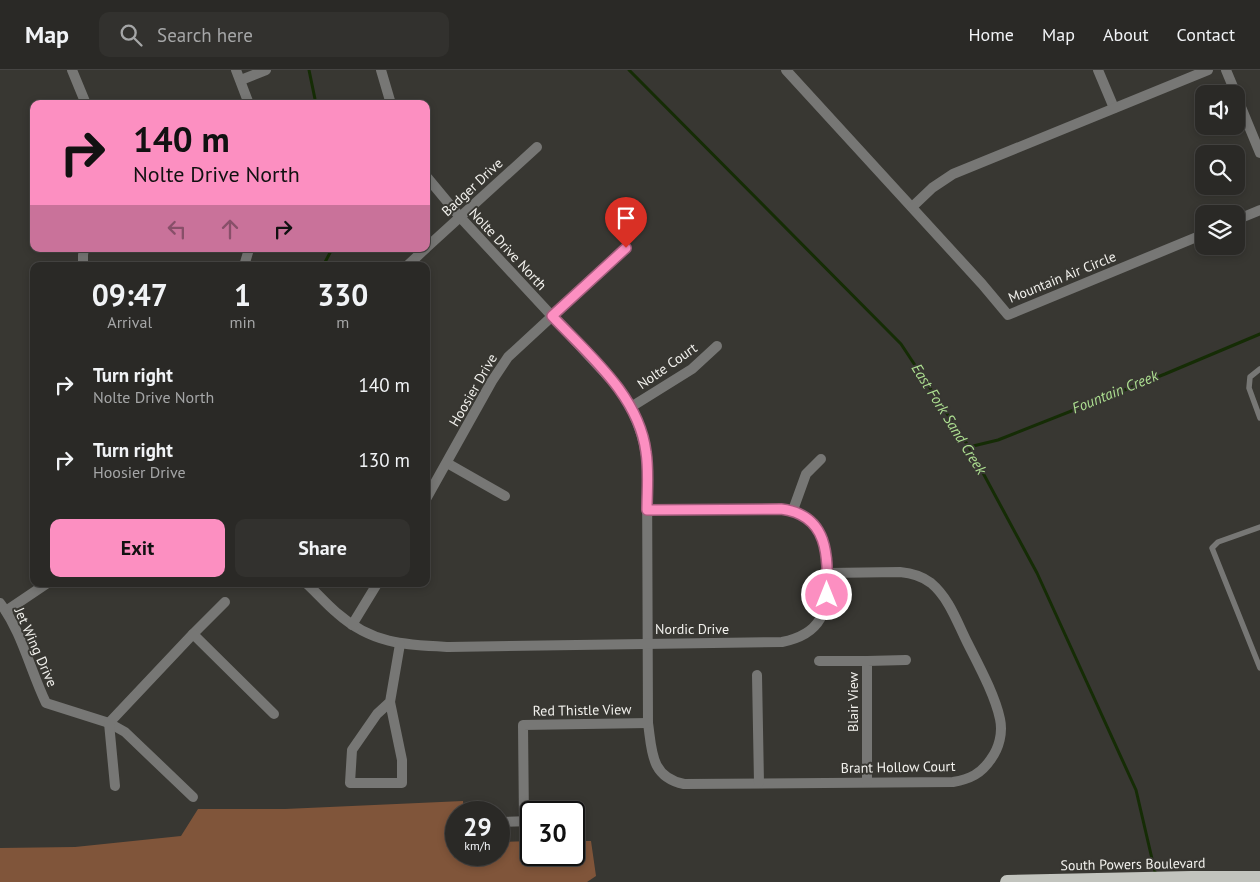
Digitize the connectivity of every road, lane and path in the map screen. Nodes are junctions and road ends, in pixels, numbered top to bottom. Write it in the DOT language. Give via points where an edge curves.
graph roads {
  1 [pos="72,70"];
  2 [pos="236,70"];
  3 [pos="266,70"];
  4 [pos="382,70"];
  5 [pos="786,70"];
  6 [pos="1098,70"];
  7 [pos="1208,70"];
  8 [pos="1226,70"];
  9 [pos="241,80"];
  10 [pos="1232,85"];
  11 [pos="84,100"];
  12 [pos="248,100"];
  13 [pos="390,100"];
  14 [pos="1114,108"];
  15 [pos="1245,117"];
  16 [pos="537,147"];
  17 [pos="1260,153"];
  18 [pos="430,181"];
  19 [pos="912,207"];
  20 [pos="1260,210"];
  21 [pos="1245,216"];
  22 [pos="460,217"];
  23 [pos="1195,238"];
  24 [pos="430,244"];
  25 [pos="626,248"];
  26 [pos="422,252"];
  27 [pos="411,262"];
  28 [pos="552,316"];
  29 [pos="718,346"];
  30 [pos="1260,369"];
  31 [pos="631,407"];
  32 [pos="1260,418"];
  33 [pos="821,459"];
  34 [pos="447,463"];
  35 [pos="430,492"];
  36 [pos="505,496"];
  37 [pos="647,510"];
  38 [pos="793,510"];
  39 [pos="1260,527"];
  40 [pos="828,574"];
  41 [pos="41,587"];
  42 [pos="309,587"];
  43 [pos="375,587"];
  44 [pos="225,602"];
  45 [pos="2,609"];
  46 [pos="352,625"];
  47 [pos="194,634"];
  48 [pos="647,643"];
  49 [pos="400,644"];
  50 [pos="906,660"];
  51 [pos="819,661"];
  52 [pos="867,661"];
  53 [pos="1260,668"];
  54 [pos="757,675"];
  55 [pos="390,702"];
  56 [pos="274,714"];
  57 [pos="648,722"];
  58 [pos="109,723"];
  59 [pos="867,782"];
  60 [pos="759,783"];
  61 [pos="116,786"];
  62 [pos="193,797"];
  63 [pos="527,801"];
  64 [pos="1260,878"];
  65 [pos="1092,881"];
  66 [pos="1007,882"];
  1 -- 11 [label="street"];
  2 -- 9 [label="street"];
  3 -- 9 [label="street"];
  4 -- 13 [label="street"];
  5 -- 19 [label="street, Mountain Air Circle"];
  6 -- 14 [label="street"];
  7 -- 14 [label="street"];
  8 -- 10 [label="street"];
  9 -- 12 [label="street"];
  14 -- 19 [label="street" via="953,174"];
  15 -- 17 [label="street"];
  16 -- 22 [label="street, Badger Drive"];
  18 -- 22 [label="street, Nolte Drive North"];
  19 -- 23 [label="street, Mountain Air Circle" via="1008,315"];
  20 -- 21 [label="street"];
  22 -- 24 [label="street, Badger Drive"];
  22 -- 28 [label="street, Nolte Drive North"];
  25 -- 28 [label="street, Hoosier Drive"];
  26 -- 27 [label="street, Badger Drive"];
  28 -- 31 [label="street, Nolte Drive North" via="615,384"];
  28 -- 34 [label="street, Hoosier Drive" via="499,369"];
  29 -- 31 [label="street, Nolte Court" via="692,369"];
  30 -- 32 [label="lane" via="1250,377 1250,388"];
  31 -- 37 [label="street, Nolte Drive North" via="639,423 646,452"];
  33 -- 38 [label="street" via="806,474"];
  34 -- 35 [label="street, Hoosier Drive"];
  34 -- 36 [label="street"];
  37 -- 38 [label="street"];
  37 -- 48 [label="street, Nolte Drive North"];
  38 -- 40 [label="street, Nordic Drive" via="812,522 823,539"];
  39 -- 53 [label="lane" via="1218,542 1212,548"];
  40 -- 48 [label="street, Nordic Drive" via="821,618 795,640"];
  40 -- 59 [label="street, Brant Hollow Court" via="900,572 920,576 930,582 947,602 980,666 1000,720 999,742 994,755 978,774 968,779 953,782"];
  41 -- 45 [label="street"];
  42 -- 46 [label="street, Nordic Drive"];
  43 -- 46 [label="street"];
  44 -- 47 [label="street"];
  45 -- 58 [label="street, Jet Wing Drive" via="19,637 46,703"];
  46 -- 49 [label="street, Nordic Drive"];
  47 -- 56 [label="street"];
  47 -- 58 [label="street"];
  48 -- 49 [label="street, Nordic Drive" via="449,647"];
  48 -- 57 [label="street, Brant Hollow Court"];
  49 -- 55 [label="street"];
  50 -- 52 [label="street, Blair View"];
  51 -- 52 [label="street"];
  52 -- 59 [label="street, Blair View"];
  54 -- 60 [label="street"];
  55 -- 55 [label="street" via="402,760 402,784 350,783 352,750 377,714"];
  57 -- 60 [label="street, Brant Hollow Court" via="652,758 673,782"];
  57 -- 63 [label="street, Red Thistle View" via="523,725"];
  58 -- 61 [label="street"];
  58 -- 62 [label="street" via="125,732"];
  59 -- 60 [label="street, Brant Hollow Court"];
  64 -- 65 [label="highway, South Powers Boulevard"];
  65 -- 66 [label="highway, South Powers Boulevard"];
}
